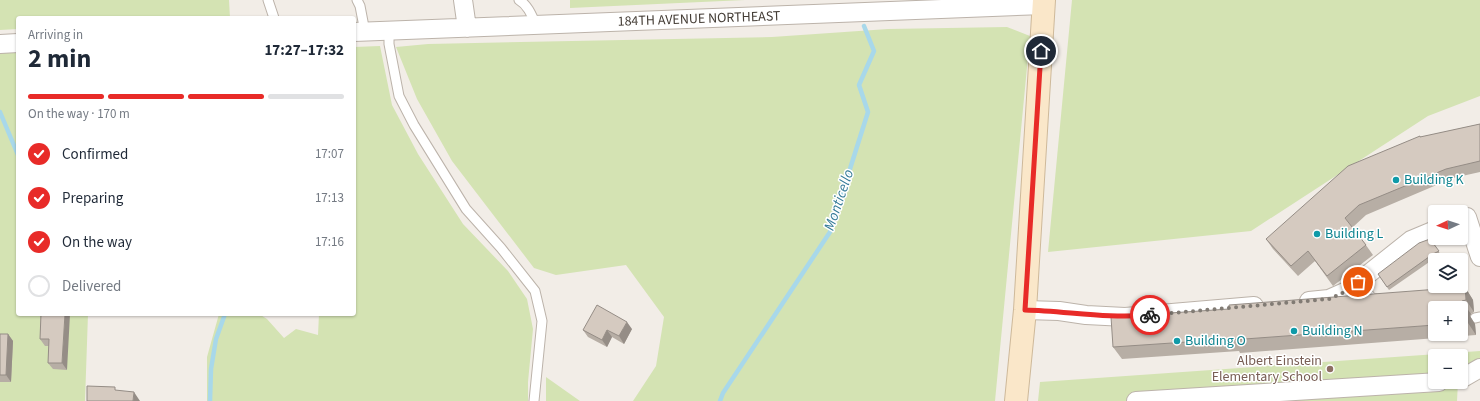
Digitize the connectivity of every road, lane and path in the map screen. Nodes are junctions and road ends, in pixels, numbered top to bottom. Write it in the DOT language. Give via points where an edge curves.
graph roads {
  1 [pos="268,0"];
  2 [pos="357,0"];
  3 [pos="463,0"];
  4 [pos="519,0"];
  5 [pos="1044,3"];
  6 [pos="273,16"];
  7 [pos="536,25"];
  8 [pos="467,28"];
  9 [pos="389,31"];
  10 [pos="360,32"];
  11 [pos="0,44"];
  12 [pos="16,44"];
  13 [pos="1469,217"];
  14 [pos="1428,233"];
  15 [pos="1480,257"];
  16 [pos="1358,282"];
  17 [pos="1390,299"];
  18 [pos="1290,303"];
  19 [pos="1267,305"];
  20 [pos="1025,310"];
  21 [pos="1480,368"];
  22 [pos="1468,376"];
  23 [pos="1480,379"];
  24 [pos="1468,380"];
  25 [pos="1428,383"];
  26 [pos="534,401"];
  27 [pos="1016,401"];
  28 [pos="1136,401"];
  1 -- 6 [label="lane"];
  2 -- 10 [label="lane" via="360,6"];
  3 -- 8 [label="street"];
  4 -- 7 [label="lane" via="532,14"];
  5 -- 7 [label="street, 184TH AVENUE NORTHEAST"];
  5 -- 20 [label="street"];
  7 -- 8 [label="street, 184TH AVENUE NORTHEAST"];
  8 -- 9 [label="street, 184TH AVENUE NORTHEAST"];
  9 -- 10 [label="street, 184TH AVENUE NORTHEAST"];
  9 -- 26 [label="lane" via="399,96 414,126 466,209 535,291 542,321"];
  11 -- 12 [label="street"];
  13 -- 15 [label="street"];
  14 -- 16 [label="street" via="1411,240"];
  16 -- 17 [label="lane" via="1372,298"];
  16 -- 18 [label="street" via="1347,291 1329,299"];
  19 -- 20 [label="street" via="1125,317"];
  20 -- 27 [label="street"];
  21 -- 22 [label="street"];
  23 -- 24 [label="lane"];
  25 -- 28 [label="street"];
}
